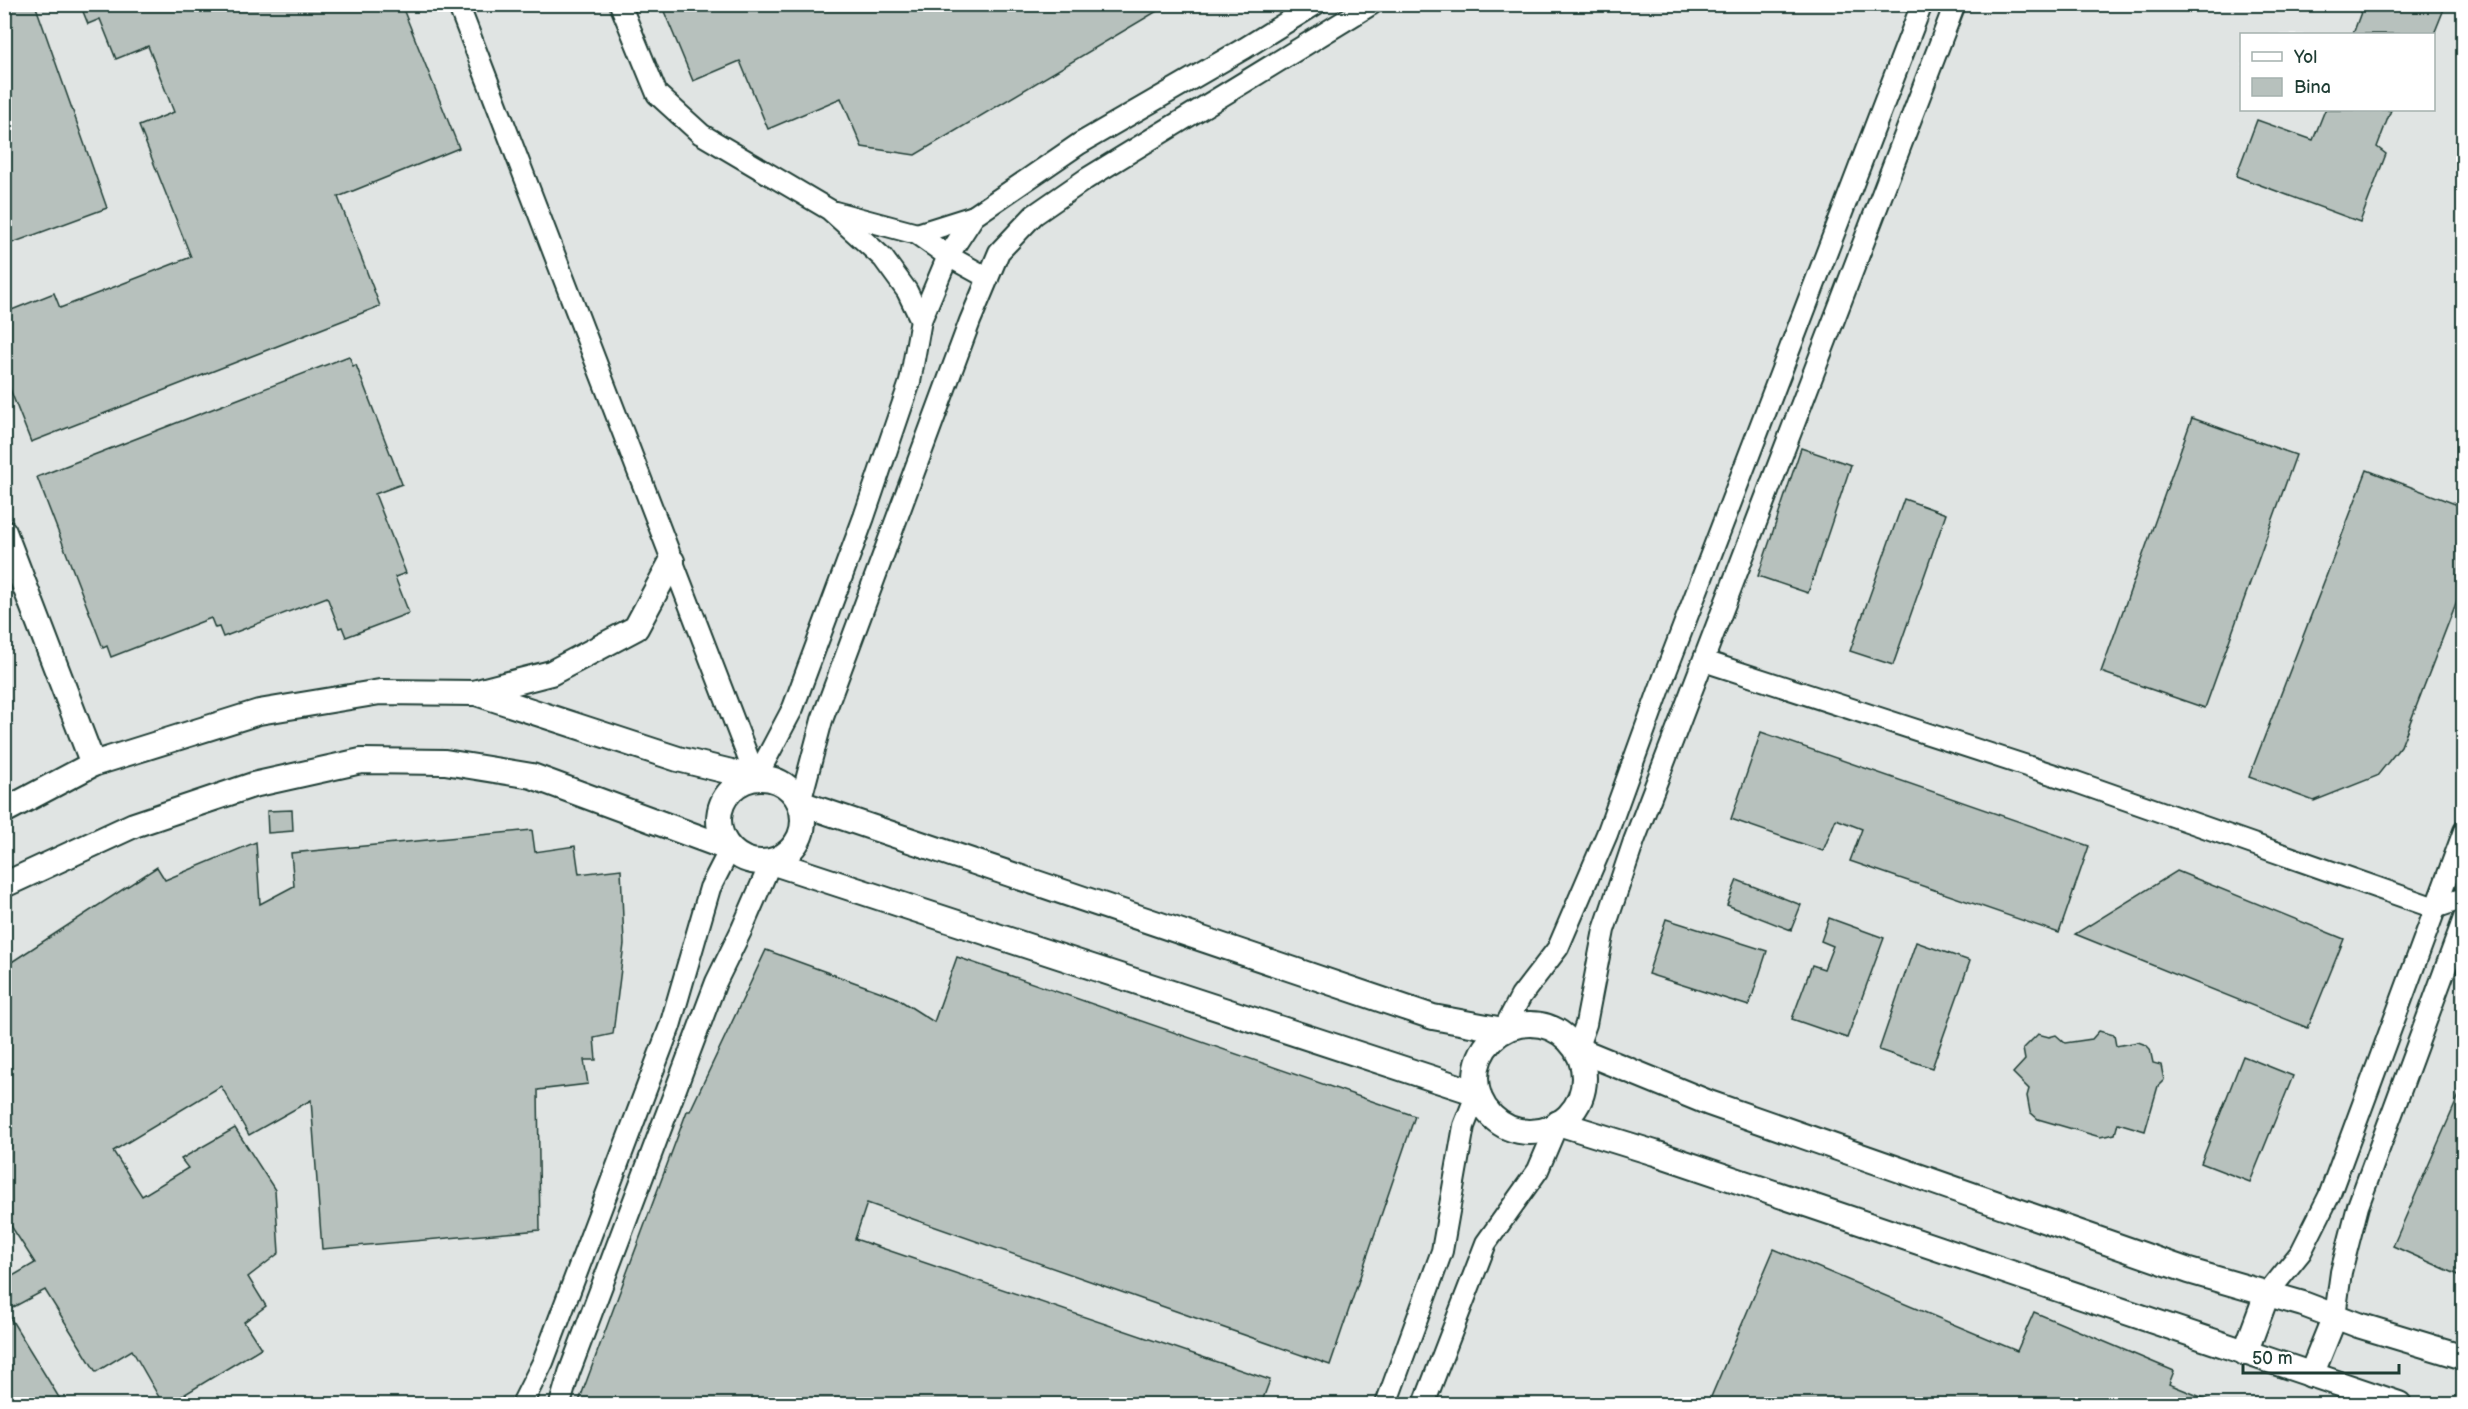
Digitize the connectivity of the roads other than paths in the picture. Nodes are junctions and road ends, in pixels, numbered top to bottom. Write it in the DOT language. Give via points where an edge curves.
graph roads {
  1 [pos="458,4"];
  2 [pos="620,4"];
  3 [pos="1316,4"];
  4 [pos="1372,4"];
  5 [pos="1922,4"];
  6 [pos="1956,4"];
  7 [pos="830,210"];
  8 [pos="974,216"];
  9 [pos="917,234"];
  10 [pos="948,256"];
  11 [pos="988,279"];
  12 [pos="921,320"];
  13 [pos="4,532"];
  14 [pos="672,561"];
  15 [pos="1704,661"];
  16 [pos="470,693"];
  17 [pos="93,764"];
  18 [pos="756,778"];
  19 [pos="800,803"];
  20 [pos="4,812"];
  21 [pos="2463,831"];
  22 [pos="730,849"];
  23 [pos="771,862"];
  24 [pos="4,885"];
  25 [pos="2463,898"];
  26 [pos="2435,908"];
  27 [pos="2463,918"];
  28 [pos="1503,1030"];
  29 [pos="1577,1049"];
  30 [pos="1477,1093"];
  31 [pos="1558,1124"];
  32 [pos="2267,1294"];
  33 [pos="2335,1316"];
  34 [pos="2246,1353"];
  35 [pos="2463,1357"];
  36 [pos="2311,1375"];
  37 [pos="522,1404"];
  38 [pos="560,1404"];
  39 [pos="1386,1404"];
  40 [pos="1424,1404"];
  41 [pos="2399,1404"];
  1 -- 14 [label="street"];
  2 -- 7 [label="street" via="657,94 701,134"];
  3 -- 8 [label="street" via="1079,144"];
  4 -- 11 [label="street" via="1086,179 1034,215 999,252"];
  5 -- 28 [label="street" via="1606,834 1558,948 1521,996"];
  6 -- 15 [label="street"];
  7 -- 9 [label="street"];
  7 -- 12 [label="street" via="883,258 907,291"];
  8 -- 9 [label="street"];
  8 -- 10 [label="street"];
  9 -- 10 [label="street"];
  10 -- 11 [label="street"];
  10 -- 12 [label="street"];
  11 -- 19 [label="street" via="822,720"];
  12 -- 18 [label="street" via="910,382 864,517 793,708"];
  13 -- 17 [label="street"];
  14 -- 16 [label="street" via="636,627 550,673"];
  14 -- 18 [label="street"];
  15 -- 26 [label="street" via="2076,782"];
  15 -- 29 [label="street" via="1604,930 1586,1024"];
  16 -- 17 [label="street" via="380,692 259,712"];
  16 -- 18 [label="street" via="678,759"];
  17 -- 20 [label="street"];
  18 -- 19 [label="street" via="784,784"];
  18 -- 22 [label="street" via="731,791 723,803 719,823"];
  19 -- 23 [label="street" via="804,824 798,841 784,856"];
  19 -- 28 [label="street" via="1433,1017"];
  21 -- 26 [label="street"];
  22 -- 23 [label="street" via="751,861"];
  22 -- 24 [label="street" via="532,776 445,762 361,761 253,785 134,825"];
  22 -- 37 [label="street" via="710,888 669,1026 543,1362"];
  23 -- 30 [label="street"];
  23 -- 38 [label="street" via="716,982"];
  25 -- 26 [label="street"];
  26 -- 32 [label="street" via="2329,1196 2301,1252"];
  27 -- 33 [label="street" via="2358,1206 2341,1272"];
  28 -- 29 [label="street" via="1530,1023 1549,1026"];
  28 -- 30 [label="street" via="1482,1051 1475,1074"];
  29 -- 31 [label="street" via="1584,1068 1582,1094"];
  29 -- 32 [label="street" via="1708,1103 2189,1271"];
  30 -- 31 [label="street" via="1485,1109 1513,1130 1532,1132"];
  30 -- 39 [label="street" via="1464,1126 1442,1251"];
  31 -- 34 [label="street" via="1667,1157"];
  31 -- 40 [label="street" via="1538,1170 1486,1243"];
  32 -- 33 [label="street"];
  32 -- 34 [label="street"];
  33 -- 35 [label="street"];
  33 -- 36 [label="street"];
  34 -- 36 [label="street"];
  36 -- 41 [label="street"];
}
